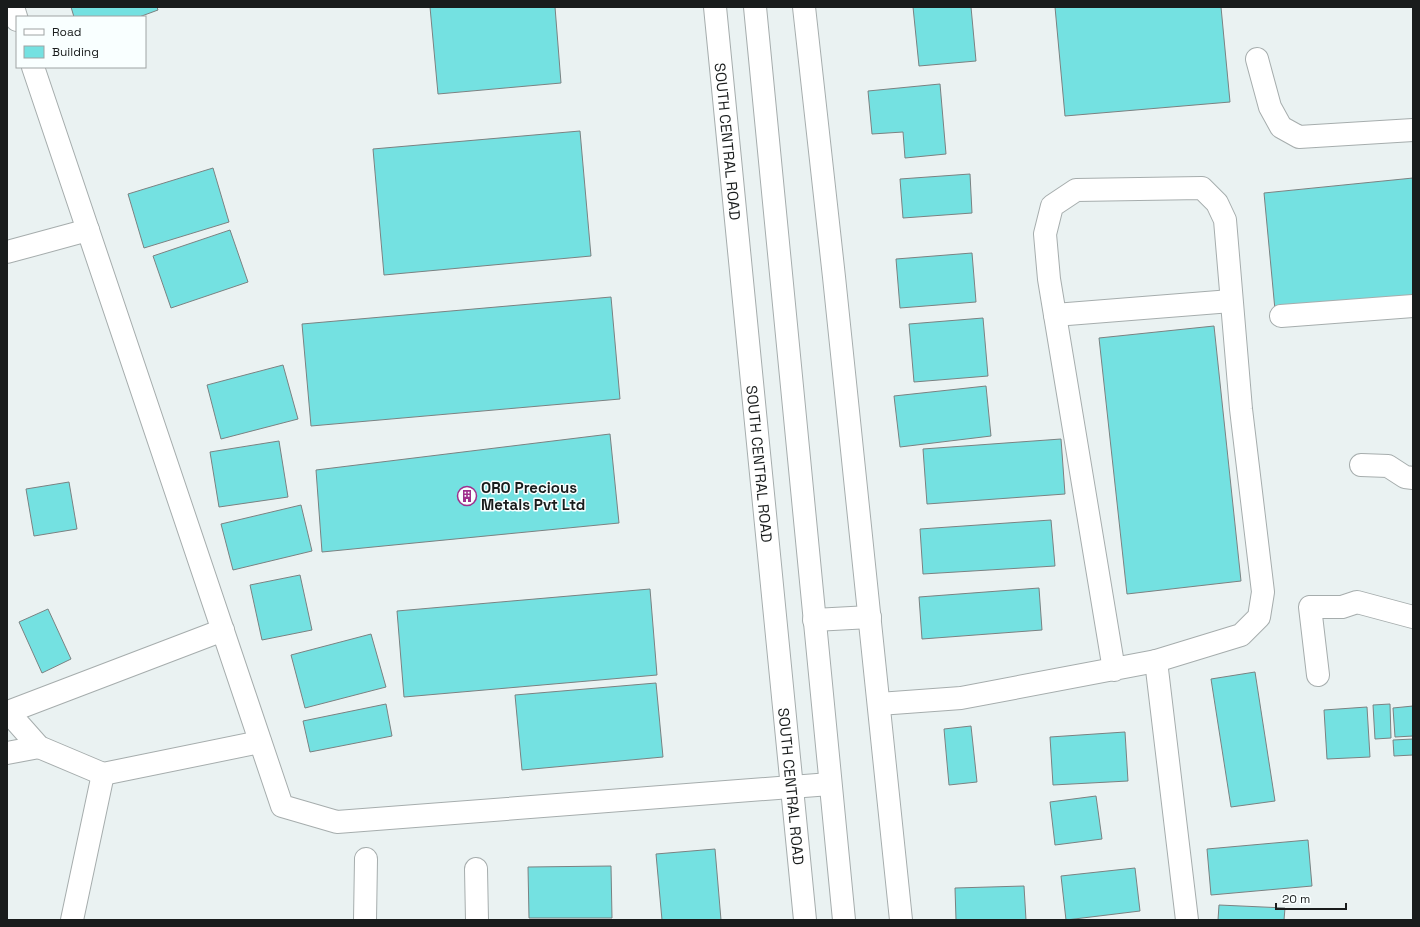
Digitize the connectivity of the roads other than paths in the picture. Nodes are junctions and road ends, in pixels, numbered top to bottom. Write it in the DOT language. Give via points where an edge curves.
graph roads {
  1 [pos="13,7"];
  2 [pos="715,7"];
  3 [pos="756,7"];
  4 [pos="804,7"];
  5 [pos="16,17"];
  6 [pos="1257,59"];
  7 [pos="33,68"];
  8 [pos="1413,130"];
  9 [pos="88,230"];
  10 [pos="7,252"];
  11 [pos="1232,301"];
  12 [pos="1413,306"];
  13 [pos="1056,315"];
  14 [pos="1280,316"];
  15 [pos="1361,465"];
  16 [pos="1413,478"];
  17 [pos="870,617"];
  18 [pos="1413,617"];
  19 [pos="814,620"];
  20 [pos="223,630"];
  21 [pos="1156,661"];
  22 [pos="1114,670"];
  23 [pos="1318,675"];
  24 [pos="879,704"];
  25 [pos="8,711"];
  26 [pos="260,742"];
  27 [pos="39,747"];
  28 [pos="7,753"];
  29 [pos="104,774"];
  30 [pos="830,784"];
  31 [pos="791,788"];
  32 [pos="366,859"];
  33 [pos="476,869"];
  34 [pos="72,920"];
  35 [pos="365,920"];
  36 [pos="477,920"];
  37 [pos="805,920"];
  38 [pos="844,920"];
  39 [pos="901,920"];
  40 [pos="1187,920"];
  1 -- 5 [label="street"];
  2 -- 31 [label="street, SOUTH CENTRAL ROAD"];
  3 -- 19 [label="street"];
  4 -- 17 [label="street"];
  6 -- 8 [label="street" via="1270,107 1281,128 1299,137"];
  7 -- 9 [label="street"];
  9 -- 10 [label="street"];
  9 -- 20 [label="street"];
  11 -- 13 [label="street"];
  11 -- 13 [label="street" via="1224,220 1217,203 1202,188 1076,190 1052,206 1045,234 1049,279"];
  11 -- 21 [label="street" via="1241,409 1263,592 1259,617 1241,635"];
  12 -- 14 [label="street"];
  13 -- 22 [label="street"];
  15 -- 16 [label="street" via="1388,466"];
  17 -- 19 [label="street"];
  17 -- 24 [label="street"];
  18 -- 23 [label="street" via="1357,602 1342,607 1310,607"];
  19 -- 30 [label="street"];
  20 -- 25 [label="street"];
  20 -- 26 [label="street"];
  21 -- 22 [label="street"];
  21 -- 40 [label="street"];
  22 -- 24 [label="street" via="961,698"];
  24 -- 39 [label="street"];
  25 -- 27 [label="street"];
  26 -- 29 [label="street"];
  26 -- 31 [label="street" via="282,806 337,822"];
  27 -- 28 [label="street"];
  27 -- 29 [label="street"];
  29 -- 34 [label="street"];
  30 -- 31 [label="street"];
  30 -- 38 [label="street"];
  31 -- 37 [label="street, SOUTH CENTRAL ROAD"];
  32 -- 35 [label="street"];
  33 -- 36 [label="street"];
}
